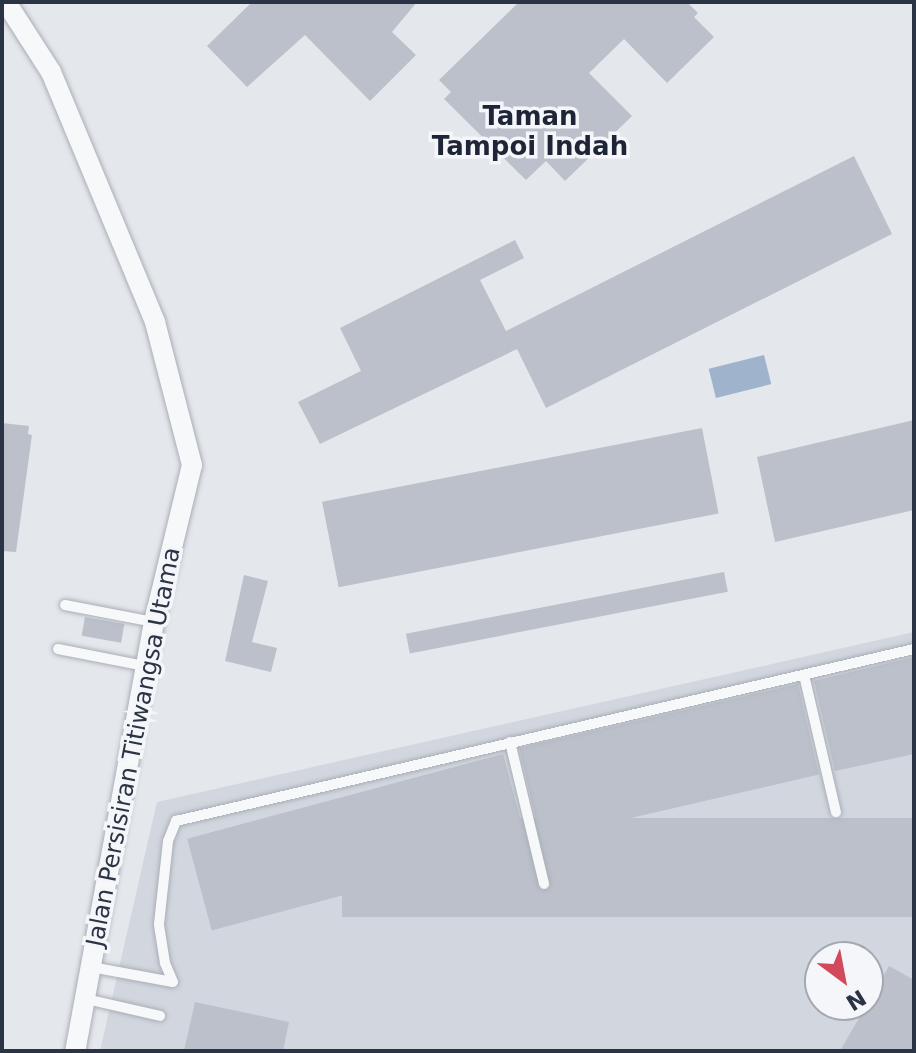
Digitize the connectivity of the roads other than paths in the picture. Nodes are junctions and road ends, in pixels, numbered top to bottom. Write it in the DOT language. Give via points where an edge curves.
graph roads {
  1 [pos="6,2"];
  2 [pos="65,605"];
  3 [pos="154,622"];
  4 [pos="58,649"];
  5 [pos="914,649"];
  6 [pos="145,666"];
  7 [pos="804,675"];
  8 [pos="510,742"];
  9 [pos="836,812"];
  10 [pos="544,884"];
  11 [pos="91,967"];
  12 [pos="86,999"];
  13 [pos="160,1016"];
  14 [pos="75,1051"];
  1 -- 3 [label="street, Jalan Persisiran Titiwangsa Utama" via="51,72 155,322 192,465"];
  2 -- 3 [label="lane"];
  3 -- 6 [label="street, Jalan Persisiran Titiwangsa Utama"];
  4 -- 6 [label="lane"];
  5 -- 7 [label="lane"];
  6 -- 11 [label="street, Jalan Persisiran Titiwangsa Utama"];
  7 -- 8 [label="lane"];
  7 -- 9 [label="lane"];
  8 -- 10 [label="lane"];
  8 -- 11 [label="lane" via="176,821 168,841 159,924 173,982"];
  11 -- 12 [label="street, Jalan Persisiran Titiwangsa Utama"];
  12 -- 13 [label="lane"];
  12 -- 14 [label="street, Jalan Persisiran Titiwangsa Utama"];
}
